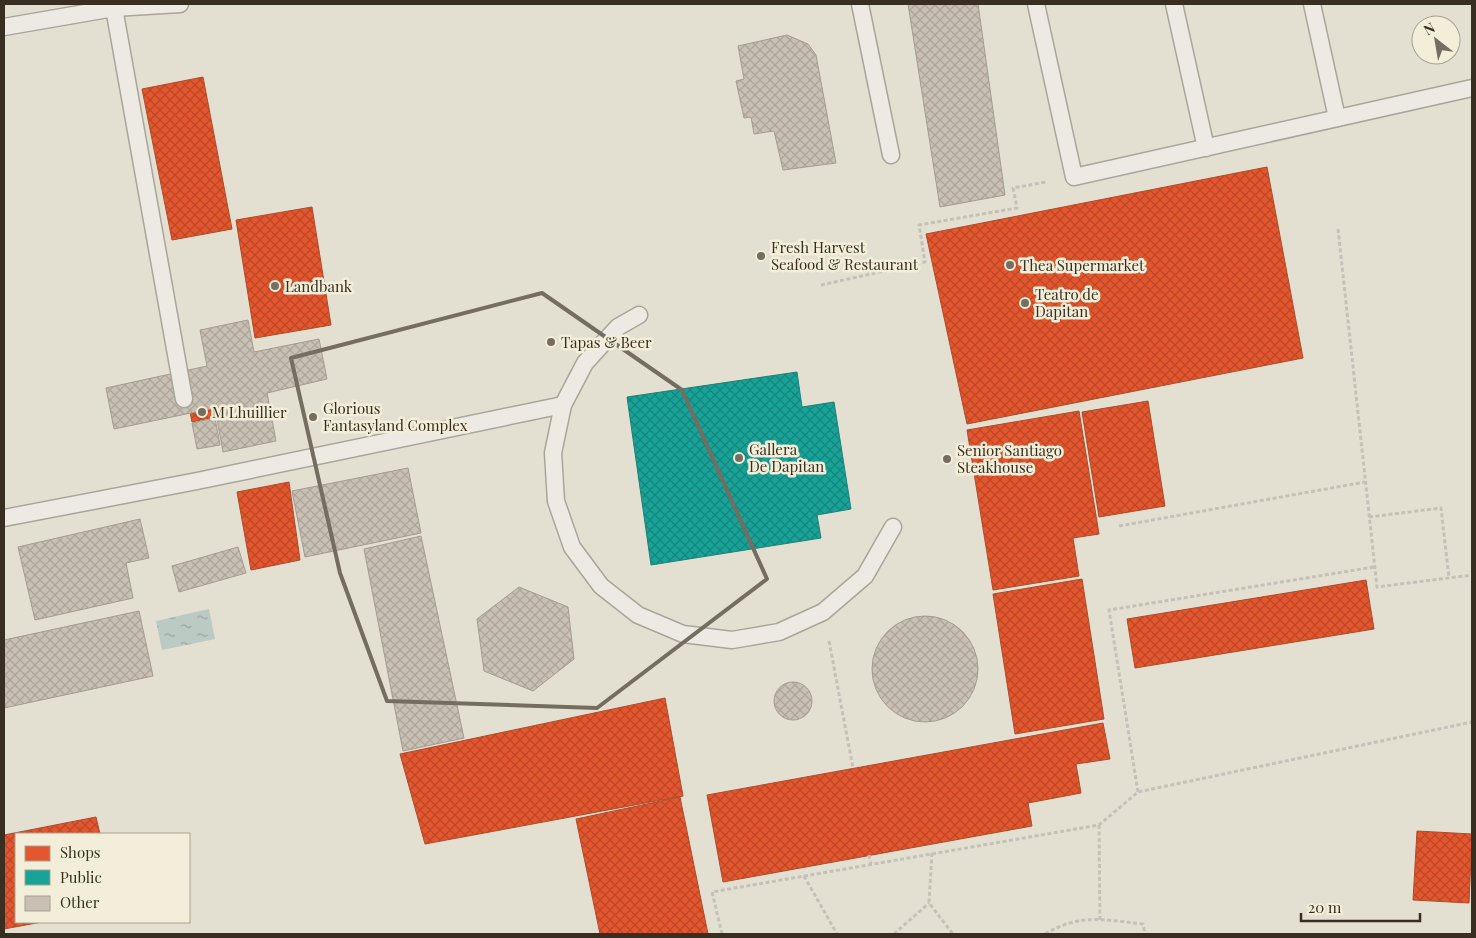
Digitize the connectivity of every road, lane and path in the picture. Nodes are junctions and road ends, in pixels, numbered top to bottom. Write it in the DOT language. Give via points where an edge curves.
graph roads {
  1 [pos="180,4"];
  2 [pos="860,4"];
  3 [pos="1036,4"];
  4 [pos="1174,4"];
  5 [pos="1312,4"];
  6 [pos="113,6"];
  7 [pos="4,27"];
  8 [pos="1472,88"];
  9 [pos="1337,118"];
  10 [pos="1206,148"];
  11 [pos="891,155"];
  12 [pos="1074,177"];
  13 [pos="1338,229"];
  14 [pos="821,285"];
  15 [pos="639,315"];
  16 [pos="184,399"];
  17 [pos="563,405"];
  18 [pos="1365,482"];
  19 [pos="1369,517"];
  20 [pos="4,518"];
  21 [pos="1119,526"];
  22 [pos="893,527"];
  23 [pos="1374,567"];
  24 [pos="1472,575"];
  25 [pos="1449,578"];
  26 [pos="824,612"];
  27 [pos="1472,722"];
  28 [pos="853,768"];
  29 [pos="1138,792"];
  30 [pos="1099,825"];
  31 [pos="932,853"];
  32 [pos="869,855"];
  33 [pos="871,864"];
  34 [pos="804,876"];
  35 [pos="929,904"];
  36 [pos="1100,920"];
  37 [pos="722,934"];
  38 [pos="837,934"];
  39 [pos="894,934"];
  40 [pos="953,934"];
  41 [pos="1045,934"];
  42 [pos="1145,934"];
  1 -- 6 [label="lane"];
  2 -- 11 [label="lane"];
  3 -- 12 [label="lane"];
  4 -- 10 [label="lane"];
  5 -- 9 [label="lane"];
  6 -- 7 [label="lane"];
  6 -- 16 [label="lane"];
  8 -- 9 [label="lane"];
  9 -- 10 [label="lane"];
  10 -- 12 [label="lane"];
  12 -- 14 [label="path" via="1013,188 1017,208 919,225 925,262"];
  13 -- 18 [label="path"];
  15 -- 17 [label="lane" via="618,327 585,363"];
  17 -- 20 [label="lane"];
  17 -- 26 [label="lane" via="553,453 556,501 572,547 601,586 638,615 683,634 732,640 779,632"];
  18 -- 19 [label="path"];
  18 -- 21 [label="path"];
  19 -- 23 [label="path"];
  19 -- 25 [label="path" via="1440,508"];
  22 -- 26 [label="lane" via="865,576"];
  23 -- 25 [label="path" via="1377,588"];
  23 -- 29 [label="path" via="1109,610"];
  24 -- 25 [label="path"];
  26 -- 28 [label="path"];
  27 -- 29 [label="path"];
  29 -- 30 [label="path"];
  30 -- 31 [label="path"];
  30 -- 36 [label="path"];
  31 -- 33 [label="path"];
  31 -- 35 [label="path"];
  32 -- 33 [label="path"];
  33 -- 34 [label="path"];
  34 -- 37 [label="path" via="712,892"];
  34 -- 38 [label="path"];
  35 -- 39 [label="path"];
  35 -- 40 [label="path"];
  36 -- 41 [label="path" via="1078,920"];
  36 -- 42 [label="path" via="1143,924"];
}
